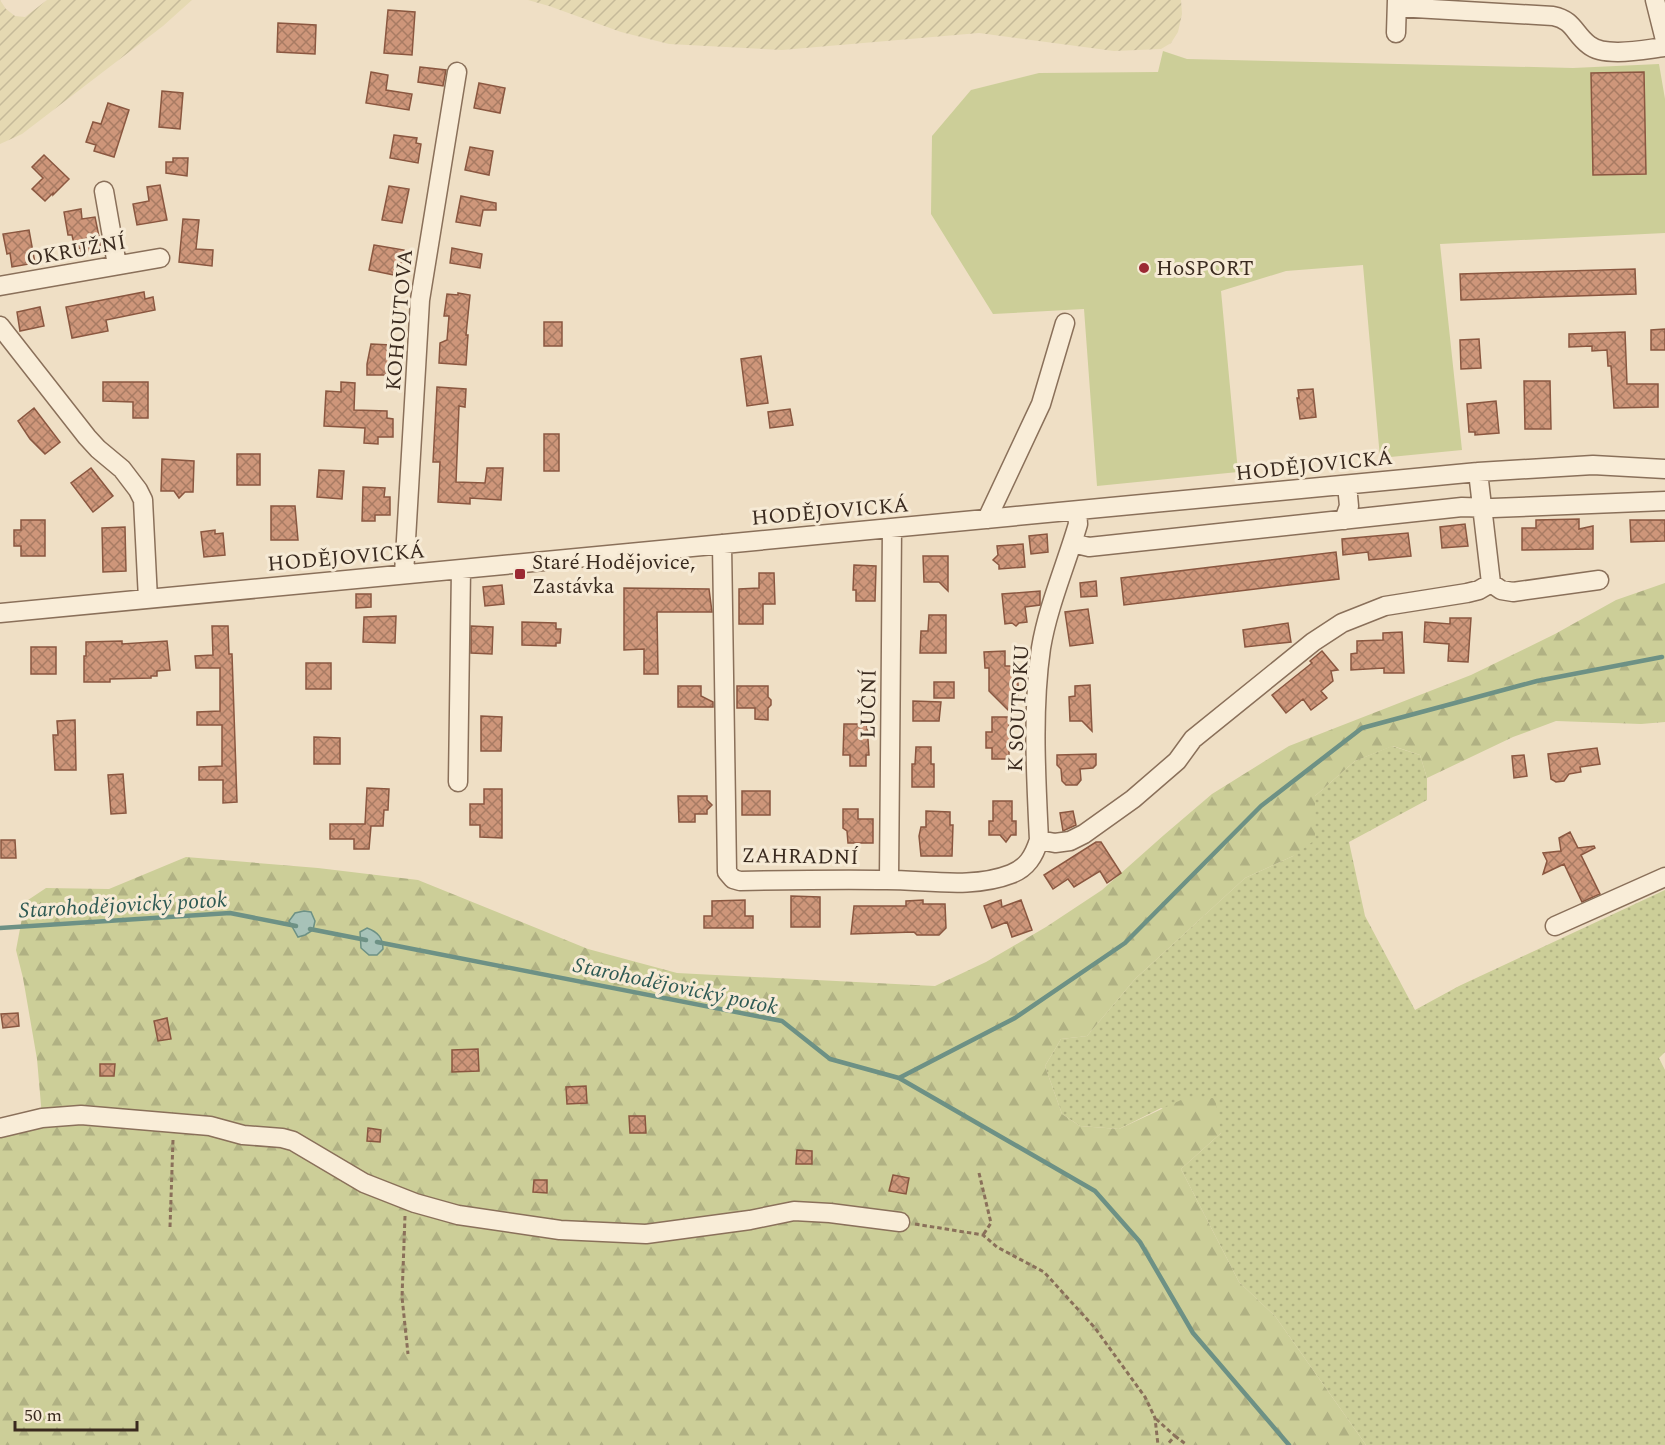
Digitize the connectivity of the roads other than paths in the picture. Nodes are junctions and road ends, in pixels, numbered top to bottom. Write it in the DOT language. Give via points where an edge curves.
graph roads {
  1 [pos="1655,0"];
  2 [pos="1397,3"];
  3 [pos="1396,33"];
  4 [pos="1665,40"];
  5 [pos="1665,47"];
  6 [pos="457,72"];
  7 [pos="104,191"];
  8 [pos="160,258"];
  9 [pos="117,265"];
  10 [pos="0,286"];
  11 [pos="1065,323"];
  12 [pos="0,326"];
  13 [pos="1665,455"];
  14 [pos="1658,468"];
  15 [pos="1478,472"];
  16 [pos="1347,484"];
  17 [pos="1665,501"];
  18 [pos="1481,508"];
  19 [pos="1077,511"];
  20 [pos="987,519"];
  21 [pos="1344,520"];
  22 [pos="892,528"];
  23 [pos="1072,543"];
  24 [pos="722,544"];
  25 [pos="461,569"];
  26 [pos="404,574"];
  27 [pos="1599,580"];
  28 [pos="1491,583"];
  29 [pos="148,599"];
  30 [pos="0,613"];
  31 [pos="458,782"];
  32 [pos="1039,840"];
  33 [pos="1665,877"];
  34 [pos="889,880"];
  35 [pos="1556,926"];
  36 [pos="0,1128"];
  37 [pos="900,1222"];
  1 -- 4 [label="street"];
  2 -- 3 [label="street"];
  2 -- 5 [label="street" via="1553,16 1567,21 1588,45 1601,51"];
  6 -- 26 [label="street, KOHOUTOVA" via="420,300"];
  7 -- 9 [label="street"];
  8 -- 9 [label="street, OKRUŽNÍ"];
  9 -- 10 [label="street, OKRUŽNÍ"];
  11 -- 20 [label="street" via="1041,404"];
  12 -- 29 [label="street" via="87,437 122,469 138,490 144,510"];
  13 -- 14 [label="street"];
  14 -- 15 [label="street, HODĚJOVICKÁ" via="1593,465"];
  15 -- 16 [label="street, HODĚJOVICKÁ"];
  15 -- 18 [label="street"];
  16 -- 19 [label="street, HODĚJOVICKÁ"];
  16 -- 21 [label="street" via="1349,506"];
  17 -- 18 [label="street"];
  18 -- 21 [label="street"];
  18 -- 28 [label="street"];
  19 -- 20 [label="street, HODĚJOVICKÁ"];
  19 -- 23 [label="street, K SOUTOKU"];
  20 -- 22 [label="street, HODĚJOVICKÁ"];
  21 -- 23 [label="street" via="1089,547"];
  22 -- 24 [label="street, HODĚJOVICKÁ"];
  22 -- 34 [label="street, LUČNÍ"];
  23 -- 32 [label="street, K SOUTOKU" via="1041,646 1036,731"];
  24 -- 25 [label="street, HODĚJOVICKÁ"];
  24 -- 34 [label="street, ZAHRADNÍ" via="727,872 740,881"];
  25 -- 26 [label="street, HODĚJOVICKÁ"];
  25 -- 31 [label="street"];
  26 -- 29 [label="street, HODĚJOVICKÁ"];
  27 -- 28 [label="street" via="1513,592"];
  28 -- 32 [label="street" via="1467,593 1385,606 1342,623 1193,739 1177,760 1133,799 1070,841"];
  29 -- 30 [label="street, HODĚJOVICKÁ"];
  32 -- 34 [label="street, ZAHRADNÍ" via="1028,863 1009,875 956,882"];
  33 -- 35 [label="street"];
  36 -- 37 [label="street" via="81,1115 210,1126 243,1135 282,1138 364,1183 406,1199 458,1215 560,1230 646,1234 794,1211"];
}
